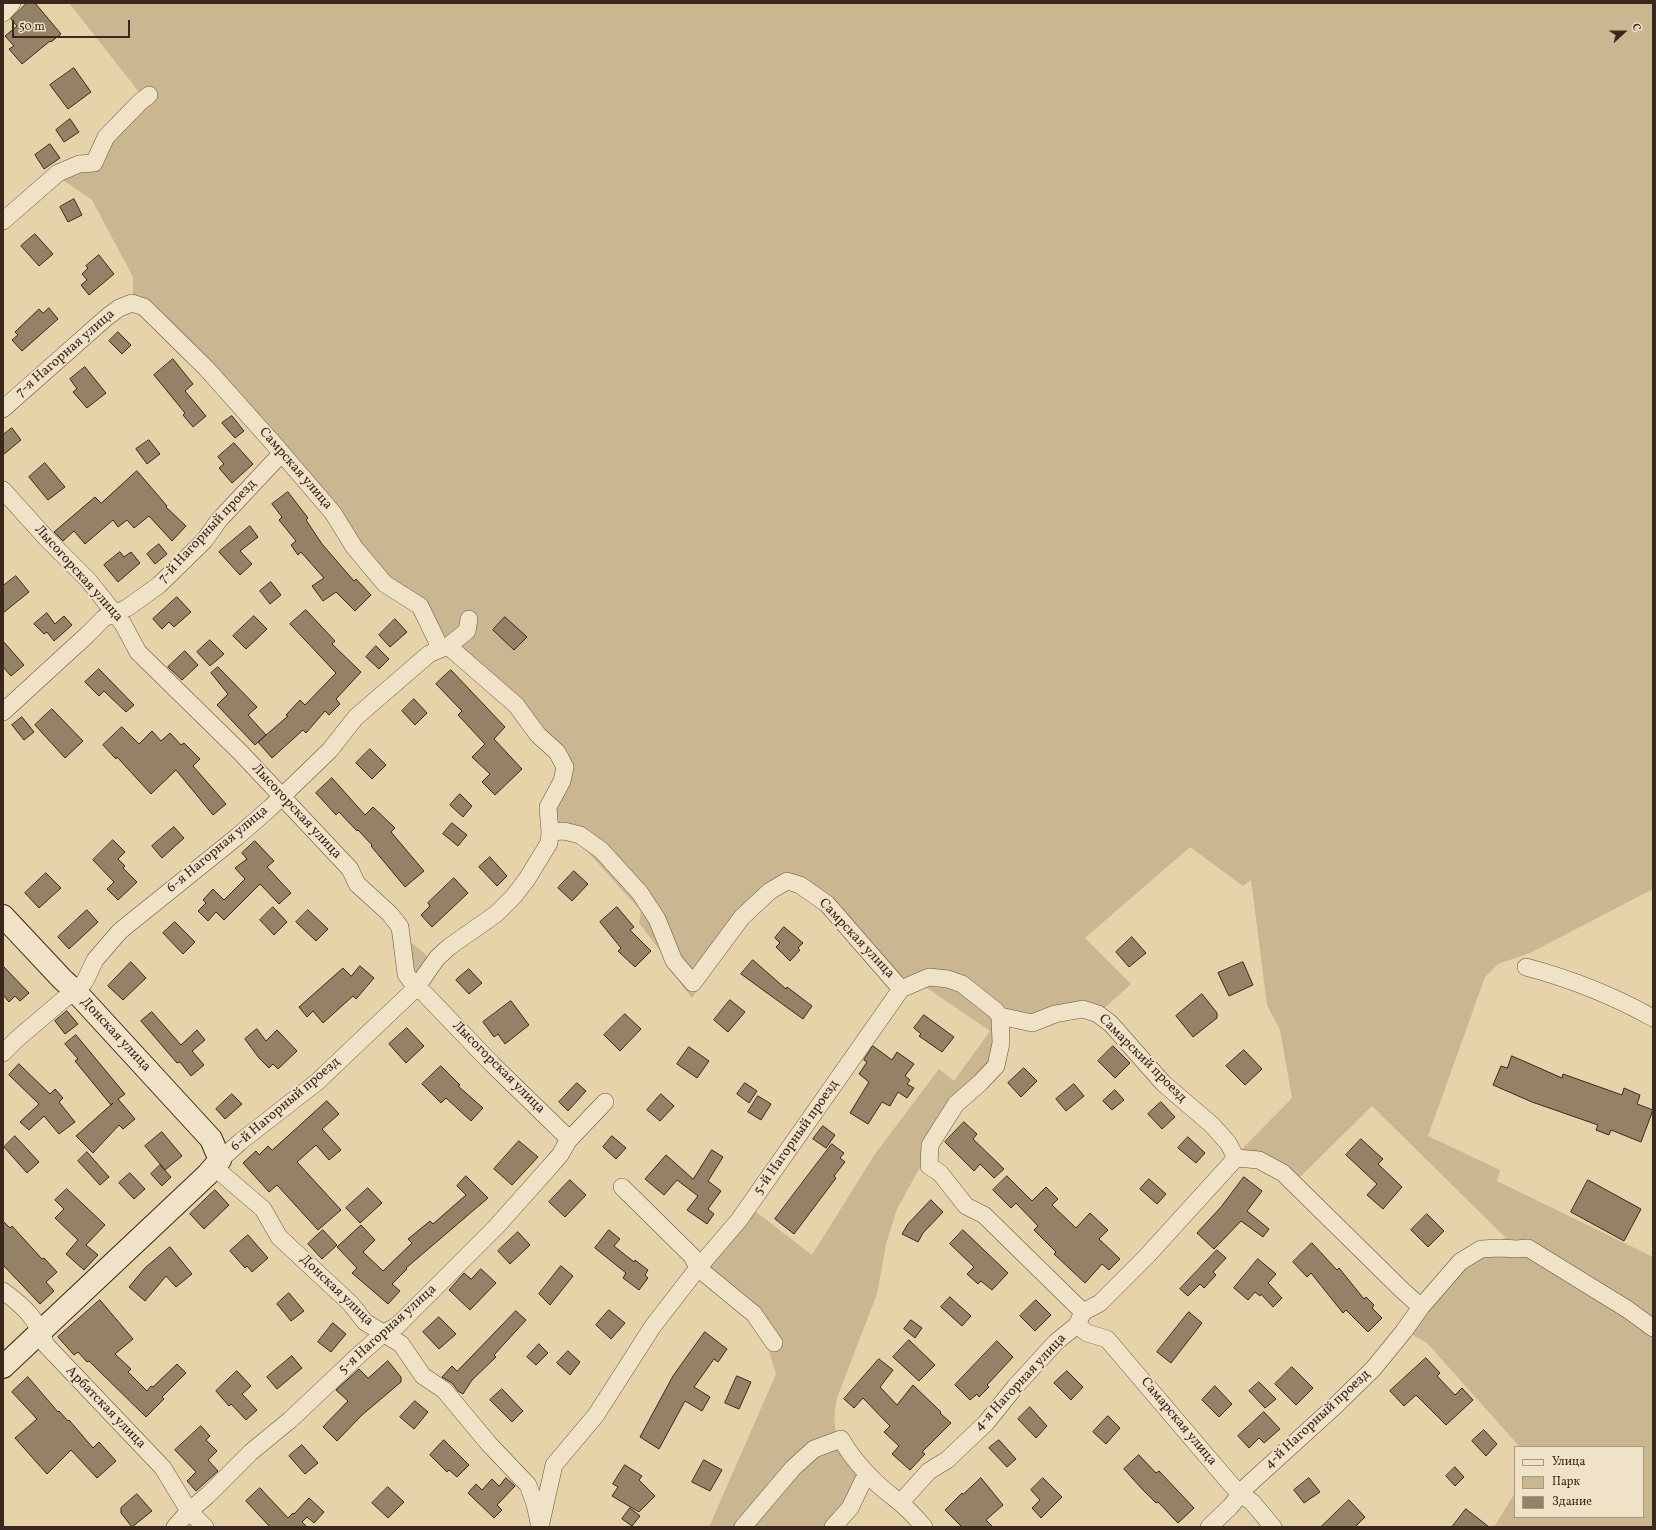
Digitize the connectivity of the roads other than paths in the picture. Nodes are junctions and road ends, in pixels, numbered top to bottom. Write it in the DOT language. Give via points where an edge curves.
graph roads {
  1 [pos="12,3"];
  2 [pos="3,13"];
  3 [pos="149,95"];
  4 [pos="3,221"];
  5 [pos="132,302"];
  6 [pos="3,409"];
  7 [pos="281,454"];
  8 [pos="3,490"];
  9 [pos="115,613"];
  10 [pos="469,619"];
  11 [pos="444,647"];
  12 [pos="3,712"];
  13 [pos="281,797"];
  14 [pos="550,832"];
  15 [pos="3,916"];
  16 [pos="1526,967"];
  17 [pos="416,988"];
  18 [pos="901,989"];
  19 [pos="76,992"];
  20 [pos="1000,1016"];
  21 [pos="1653,1018"];
  22 [pos="3,1053"];
  23 [pos="605,1102"];
  24 [pos="568,1141"];
  25 [pos="1236,1158"];
  26 [pos="217,1163"];
  27 [pos="622,1187"];
  28 [pos="698,1268"];
  29 [pos="3,1291"];
  30 [pos="1421,1307"];
  31 [pos="1080,1318"];
  32 [pos="1653,1328"];
  33 [pos="41,1331"];
  34 [pos="384,1333"];
  35 [pos="774,1344"];
  36 [pos="3,1366"];
  37 [pos="869,1476"];
  38 [pos="1240,1494"];
  39 [pos="901,1502"];
  40 [pos="189,1511"];
  41 [pos="175,1527"];
  42 [pos="205,1527"];
  43 [pos="540,1527"];
  44 [pos="743,1527"];
  45 [pos="833,1527"];
  46 [pos="924,1527"];
  47 [pos="1209,1527"];
  48 [pos="1273,1527"];
  1 -- 2 [label="street"];
  3 -- 4 [label="street" via="106,137 94,163 79,164 58,173"];
  5 -- 6 [label="street, 7-я Нагорная улица" via="107,317"];
  5 -- 7 [label="street, Самрская улица" via="144,307 206,368"];
  7 -- 9 [label="street, 7-й Нагорный проезд" via="219,520 204,541 159,585 127,608"];
  7 -- 11 [label="street, Самрская улица" via="333,513 354,547 385,584 420,606 436,639"];
  8 -- 9 [label="street, Лысогорская улица" via="89,581"];
  9 -- 12 [label="street, 7-й Нагорный проезд" via="104,618"];
  9 -- 13 [label="street, Лысогорская улица" via="138,652 241,753"];
  10 -- 11 [label="street, 6-я Нагорная улица" via="467,631"];
  11 -- 13 [label="street, 6-я Нагорная улица" via="429,654 356,717 330,750"];
  11 -- 14 [label="street, Самрская улица" via="516,705 538,735 557,752 565,767 562,781 548,807"];
  13 -- 17 [label="street, Лысогорская улица" via="350,869 357,884 390,914 400,927 406,974"];
  13 -- 19 [label="street, 6-я Нагорная улица" via="238,836 120,931 95,960"];
  14 -- 17 [label="street, 6-й Нагорный проезд" via="548,843 514,896 496,914 437,958"];
  14 -- 18 [label="street, Самрская улица" via="564,831 580,835 600,850 640,892 657,919 674,961 693,983 742,917 770,890 787,882 800,884 827,904"];
  15 -- 19 [label="street, Донская улица"];
  16 -- 21 [label="street" via="1566,978 1622,1000"];
  17 -- 24 [label="street, Лысогорская улица" via="424,993 565,1135"];
  17 -- 26 [label="street, 6-й Нагорный проезд" via="317,1082"];
  18 -- 20 [label="street" via="929,977 948,979 962,984"];
  18 -- 28 [label="street, 5-й Нагорный проезд" via="739,1220"];
  19 -- 22 [label="street, 6-я Нагорная улица" via="64,999"];
  19 -- 26 [label="street, Донская улица" via="210,1138"];
  20 -- 25 [label="street, Самарский проезд" via="1032,1023 1055,1014 1084,1009 1098,1014 1111,1024 1163,1083 1212,1125 1228,1143"];
  20 -- 31 [label="street, Самарская улица" via="1001,1043 996,1066 956,1104 930,1145 929,1166 940,1173 966,1206 984,1215"];
  23 -- 24 [label="street, 5-я Нагорная улица"];
  24 -- 34 [label="street, 5-я Нагорная улица" via="551,1166 496,1228 397,1326"];
  25 -- 30 [label="street" via="1259,1160 1283,1173"];
  25 -- 31 [label="street, 4-я Нагорная улица" via="1141,1262 1100,1303"];
  26 -- 33 [label="street, 6-й Нагорный проезд"];
  26 -- 34 [label="street, Донская улица" via="263,1209 279,1237 352,1304 365,1322"];
  27 -- 28 [label="street" via="692,1256"];
  28 -- 35 [label="street" via="754,1314"];
  28 -- 43 [label="street, 5-й Нагорный проезд" via="653,1326 596,1415 554,1465"];
  29 -- 33 [label="street, Арбатская улица" via="22,1305"];
  30 -- 32 [label="street, 4-й Нагорный проезд" via="1460,1262 1481,1249 1528,1248 1627,1308"];
  30 -- 38 [label="street, 4-й Нагорный проезд" via="1373,1369"];
  31 -- 38 [label="street, Самарская улица" via="1087,1333 1107,1339"];
  31 -- 39 [label="street, 4-я Нагорная улица" via="1015,1386 986,1423 947,1460 930,1472"];
  33 -- 36 [label="street, 6-й Нагорный проезд"];
  33 -- 40 [label="street, Арбатская улица" via="46,1345 61,1362 163,1468"];
  34 -- 40 [label="street, 5-я Нагорная улица"];
  34 -- 43 [label="street, Донская улица" via="401,1344 423,1376 444,1390 489,1444 528,1485"];
  37 -- 39 [label="street"];
  37 -- 44 [label="street" via="841,1438 814,1449 793,1468"];
  37 -- 45 [label="street" via="863,1481 850,1508"];
  38 -- 47 [label="street, 4-й Нагорный проезд"];
  38 -- 48 [label="street, Самарская улица" via="1252,1502"];
  39 -- 46 [label="street"];
  40 -- 41 [label="street, 5-я Нагорная улица"];
  40 -- 42 [label="street, Арбатская улица"];
}
